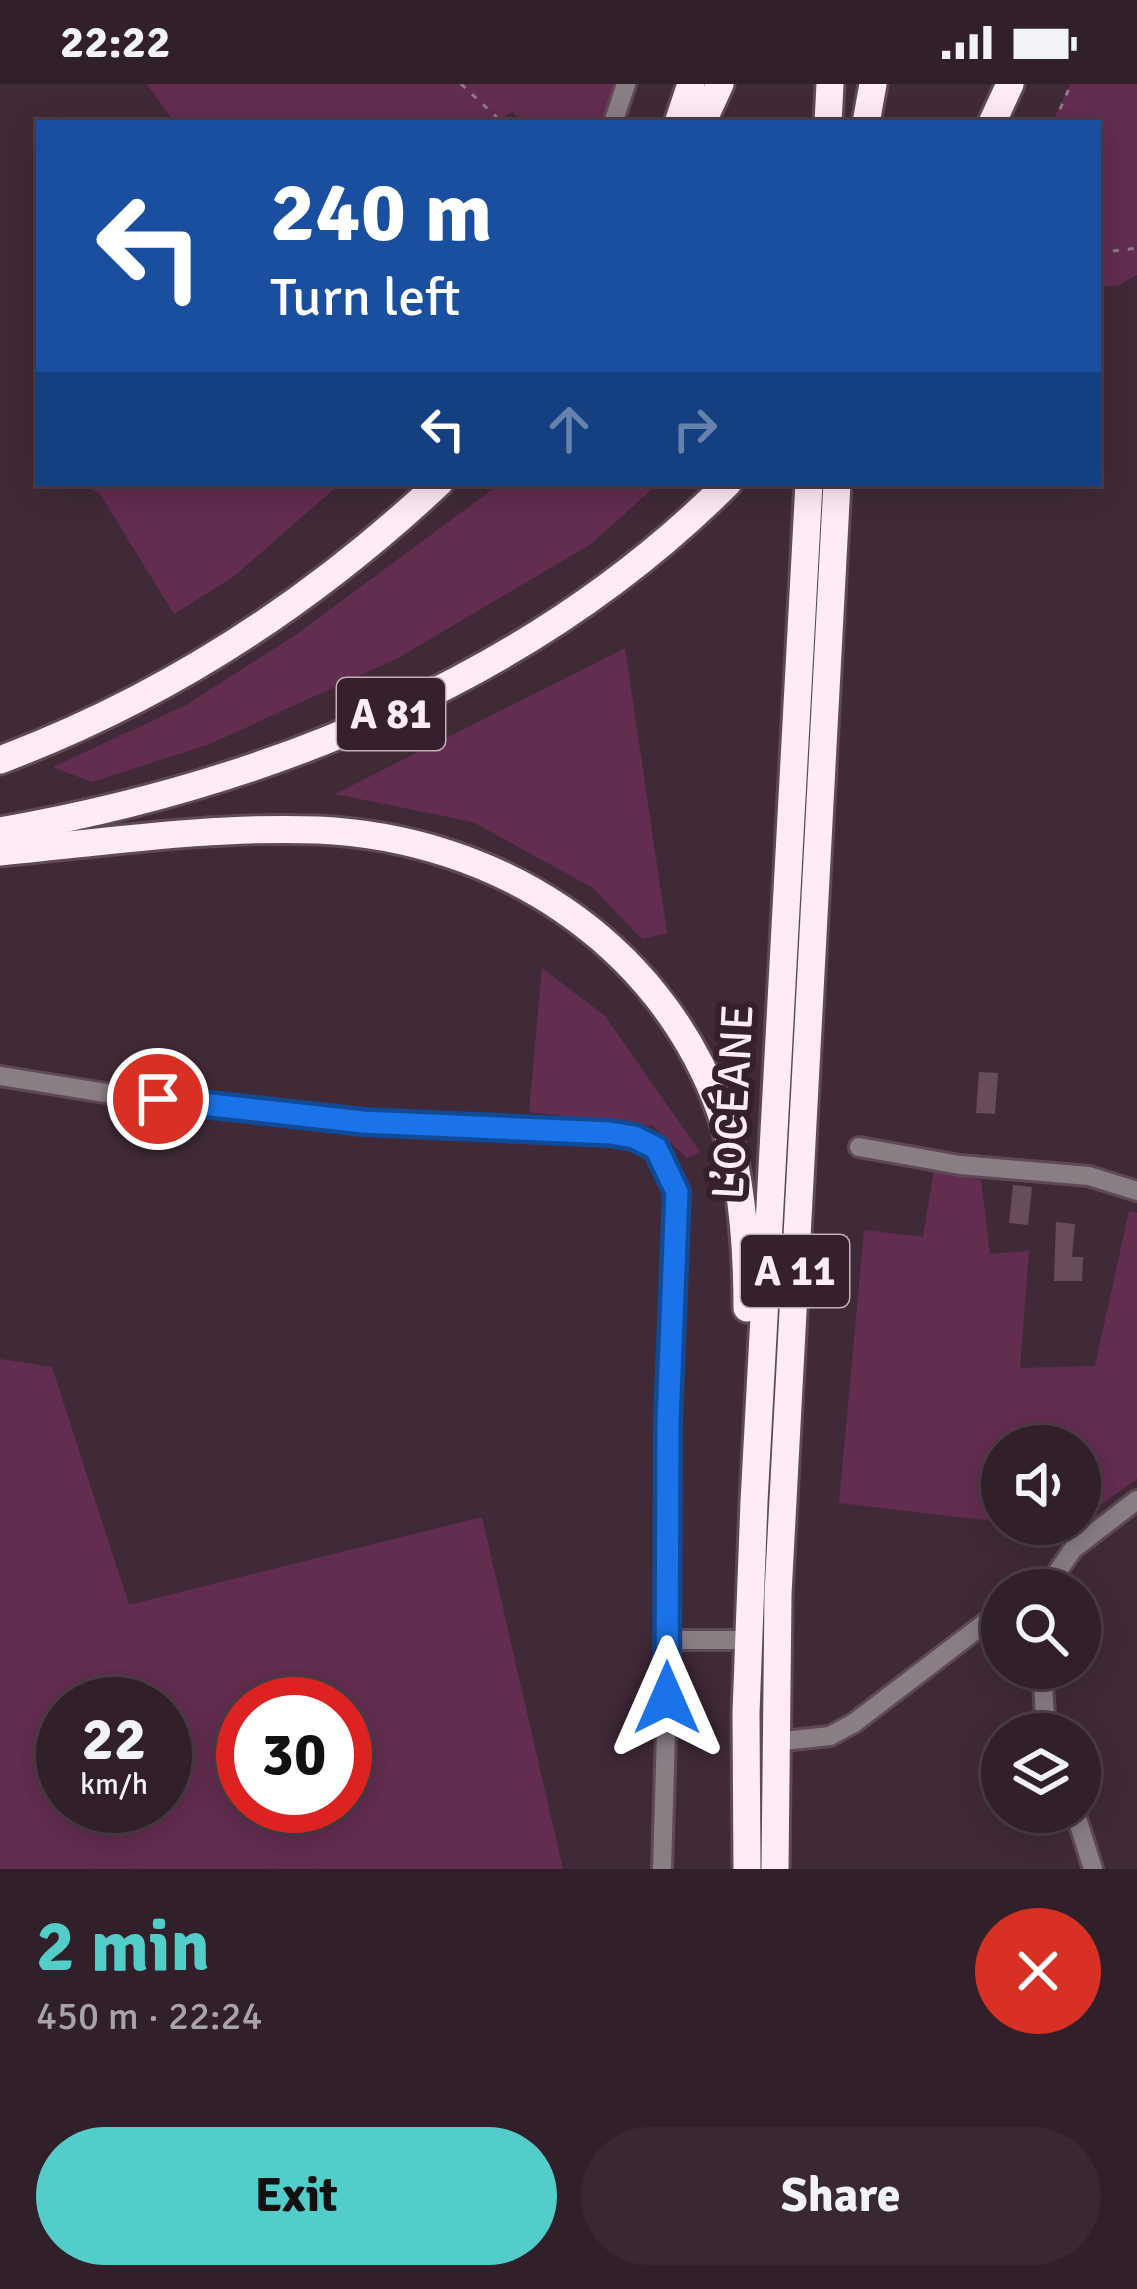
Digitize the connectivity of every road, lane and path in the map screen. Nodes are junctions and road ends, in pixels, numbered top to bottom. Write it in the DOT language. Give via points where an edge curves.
graph roads {
  1 [pos="461,84"];
  2 [pos="626,84"];
  3 [pos="691,84"];
  4 [pos="720,84"];
  5 [pos="830,84"];
  6 [pos="858,84"];
  7 [pos="873,84"];
  8 [pos="1010,84"];
  9 [pos="1071,84"];
  10 [pos="500,120"];
  11 [pos="615,120"];
  12 [pos="679,120"];
  13 [pos="703,120"];
  14 [pos="828,120"];
  15 [pos="856,120"];
  16 [pos="867,120"];
  17 [pos="993,120"];
  18 [pos="1055,120"];
  19 [pos="1137,248"];
  20 [pos="1101,253"];
  21 [pos="436,486"];
  22 [pos="725,486"];
  23 [pos="809,486"];
  24 [pos="837,486"];
  25 [pos="0,760"];
  26 [pos="0,831"];
  27 [pos="0,852"];
  28 [pos="0,1076"];
  29 [pos="859,1147"];
  30 [pos="1137,1191"];
  31 [pos="759,1393"];
  32 [pos="1137,1500"];
  33 [pos="1059,1569"];
  34 [pos="981,1626"];
  35 [pos="667,1640"];
  36 [pos="749,1640"];
  37 [pos="774,1742"];
  38 [pos="1082,1833"];
  39 [pos="662,1869"];
  40 [pos="747,1869"];
  41 [pos="775,1869"];
  42 [pos="1093,1869"];
  1 -- 10 [label="path"];
  2 -- 11 [label="street"];
  3 -- 12 [label="highway"];
  4 -- 13 [label="highway"];
  5 -- 14 [label="highway"];
  6 -- 15 [label="highway"];
  7 -- 16 [label="highway"];
  8 -- 17 [label="highway"];
  9 -- 18 [label="path"];
  19 -- 20 [label="path"];
  21 -- 25 [label="highway" via="353,559 234,644 119,709"];
  22 -- 26 [label="highway, A 81" via="569,613 391,714 154,800"];
  23 -- 31 [label="highway, L’OCÉANE / A 11"];
  24 -- 37 [label="highway, L’OCÉANE / A 11"];
  27 -- 31 [label="highway" via="320,830 456,856 555,901 643,978 719,1107 740,1196 748,1352"];
  28 -- 35 [label="street" via="363,1122 610,1133 656,1148 677,1192"];
  29 -- 30 [label="street" via="1089,1176"];
  31 -- 36 [label="highway, L’OCÉANE / A 11"];
  32 -- 33 [label="street"];
  34 -- 37 [label="street" via="854,1723 830,1736"];
  35 -- 36 [label="street"];
  35 -- 39 [label="street"];
  36 -- 40 [label="highway, L’OCÉANE / A 11"];
  37 -- 41 [label="highway, L’OCÉANE / A 11"];
  38 -- 42 [label="street"];
}
